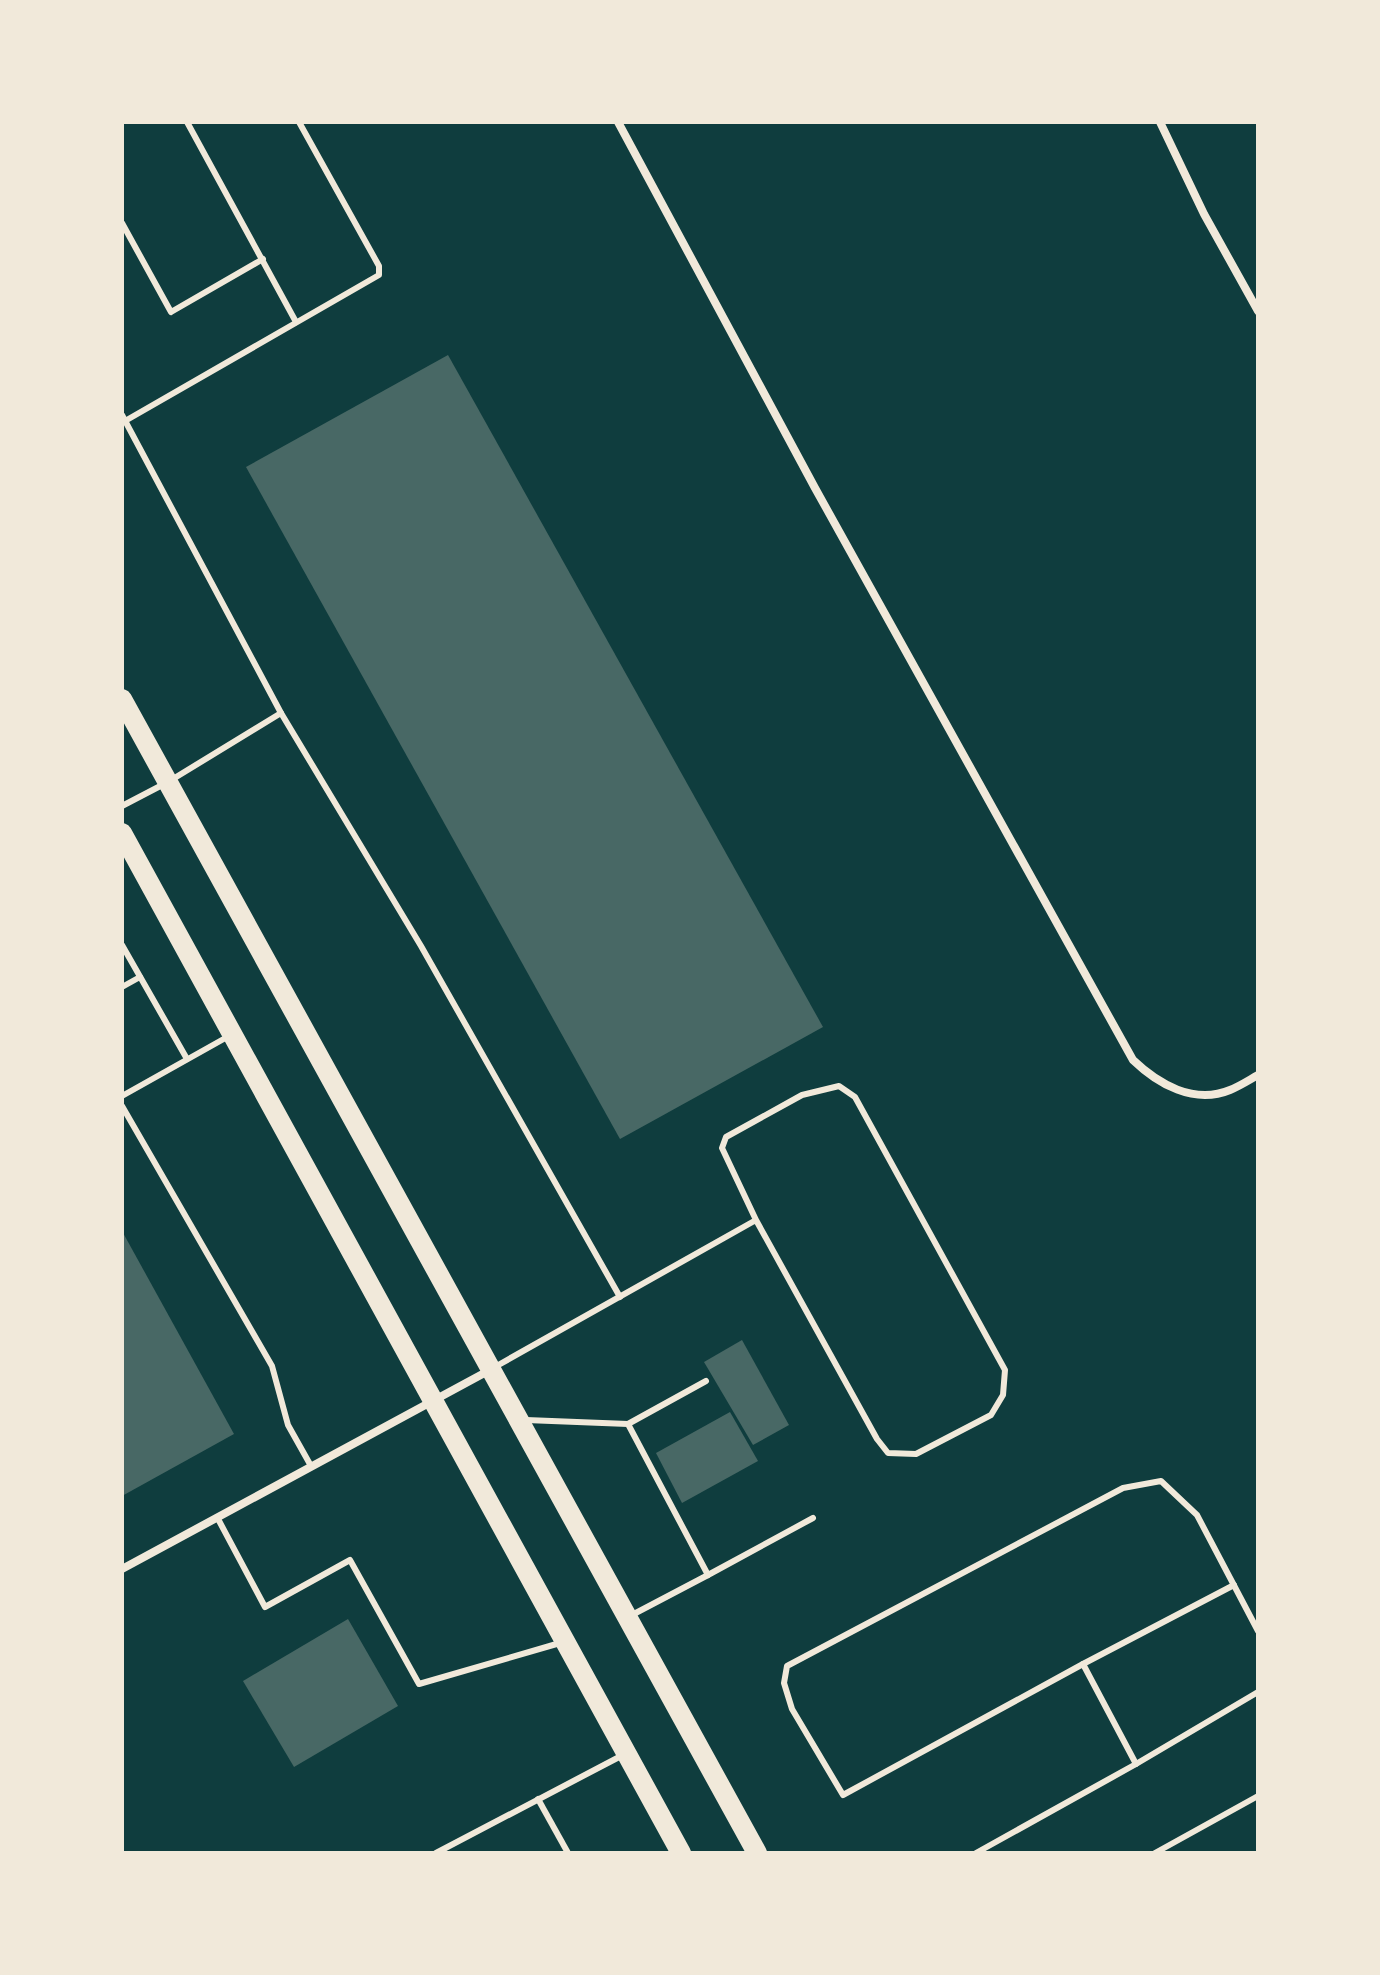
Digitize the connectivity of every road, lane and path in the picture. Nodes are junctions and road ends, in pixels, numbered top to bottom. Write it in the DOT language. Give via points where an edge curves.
graph roads {
  1 [pos="187,122"];
  2 [pos="299,122"];
  3 [pos="618,122"];
  4 [pos="1160,122"];
  5 [pos="122,223"];
  6 [pos="263,259"];
  7 [pos="1258,311"];
  8 [pos="296,322"];
  9 [pos="124,418"];
  10 [pos="122,699"];
  11 [pos="281,713"];
  12 [pos="168,782"];
  13 [pos="122,806"];
  14 [pos="122,833"];
  15 [pos="122,945"];
  16 [pos="140,977"];
  17 [pos="122,987"];
  18 [pos="232,1034"];
  19 [pos="187,1059"];
  20 [pos="1258,1075"];
  21 [pos="122,1096"];
  22 [pos="122,1106"];
  23 [pos="756,1220"];
  24 [pos="620,1297"];
  25 [pos="490,1370"];
  26 [pos="706,1381"];
  27 [pos="433,1399"];
  28 [pos="518,1420"];
  29 [pos="628,1424"];
  30 [pos="311,1466"];
  31 [pos="217,1517"];
  32 [pos="813,1518"];
  33 [pos="122,1569"];
  34 [pos="708,1575"];
  35 [pos="1234,1585"];
  36 [pos="627,1618"];
  37 [pos="1258,1631"];
  38 [pos="565,1641"];
  39 [pos="1083,1664"];
  40 [pos="1258,1692"];
  41 [pos="627,1753"];
  42 [pos="1136,1764"];
  43 [pos="1258,1796"];
  44 [pos="538,1799"];
  45 [pos="1169,1850"];
  46 [pos="436,1853"];
  47 [pos="568,1853"];
  48 [pos="681,1853"];
  49 [pos="757,1853"];
  50 [pos="976,1853"];
  51 [pos="1155,1853"];
  1 -- 6 [label="lane"];
  2 -- 8 [label="lane" via="379,266 379,275"];
  3 -- 20 [label="street" via="1133,1060 1172,1089 1194,1094 1230,1090"];
  4 -- 7 [label="street"];
  5 -- 6 [label="lane" via="171,312"];
  6 -- 8 [label="lane"];
  8 -- 9 [label="lane"];
  9 -- 11 [label="lane"];
  10 -- 12 [label="main road"];
  11 -- 12 [label="lane"];
  11 -- 24 [label="lane" via="421,946"];
  12 -- 13 [label="lane"];
  12 -- 25 [label="main road"];
  14 -- 18 [label="main road"];
  15 -- 16 [label="lane"];
  16 -- 17 [label="lane"];
  16 -- 19 [label="lane"];
  18 -- 19 [label="lane"];
  18 -- 27 [label="main road"];
  19 -- 21 [label="lane"];
  22 -- 30 [label="lane" via="272,1366 288,1425"];
  23 -- 23 [label="lane" via="888,1453 916,1454 991,1415 1003,1395 1005,1370 855,1097 839,1086 802,1095 726,1137 722,1148"];
  23 -- 24 [label="lane"];
  24 -- 25 [label="lane"];
  25 -- 27 [label="street"];
  25 -- 28 [label="main road"];
  26 -- 29 [label="lane"];
  27 -- 30 [label="street"];
  27 -- 38 [label="main road"];
  28 -- 29 [label="lane"];
  28 -- 36 [label="main road"];
  29 -- 34 [label="lane"];
  30 -- 31 [label="street"];
  31 -- 33 [label="street"];
  31 -- 38 [label="lane" via="265,1607 350,1560 419,1684"];
  32 -- 34 [label="lane"];
  34 -- 36 [label="lane"];
  35 -- 37 [label="lane"];
  35 -- 39 [label="lane"];
  35 -- 39 [label="lane" via="1197,1515 1161,1481 1123,1488 820,1646 787,1666 784,1683 792,1709 843,1795"];
  36 -- 49 [label="main road"];
  38 -- 41 [label="main road"];
  39 -- 42 [label="lane"];
  40 -- 42 [label="lane"];
  41 -- 44 [label="lane"];
  41 -- 48 [label="main road"];
  42 -- 50 [label="lane"];
  43 -- 45 [label="lane"];
  44 -- 46 [label="lane"];
  44 -- 47 [label="lane"];
  45 -- 51 [label="lane"];
}
